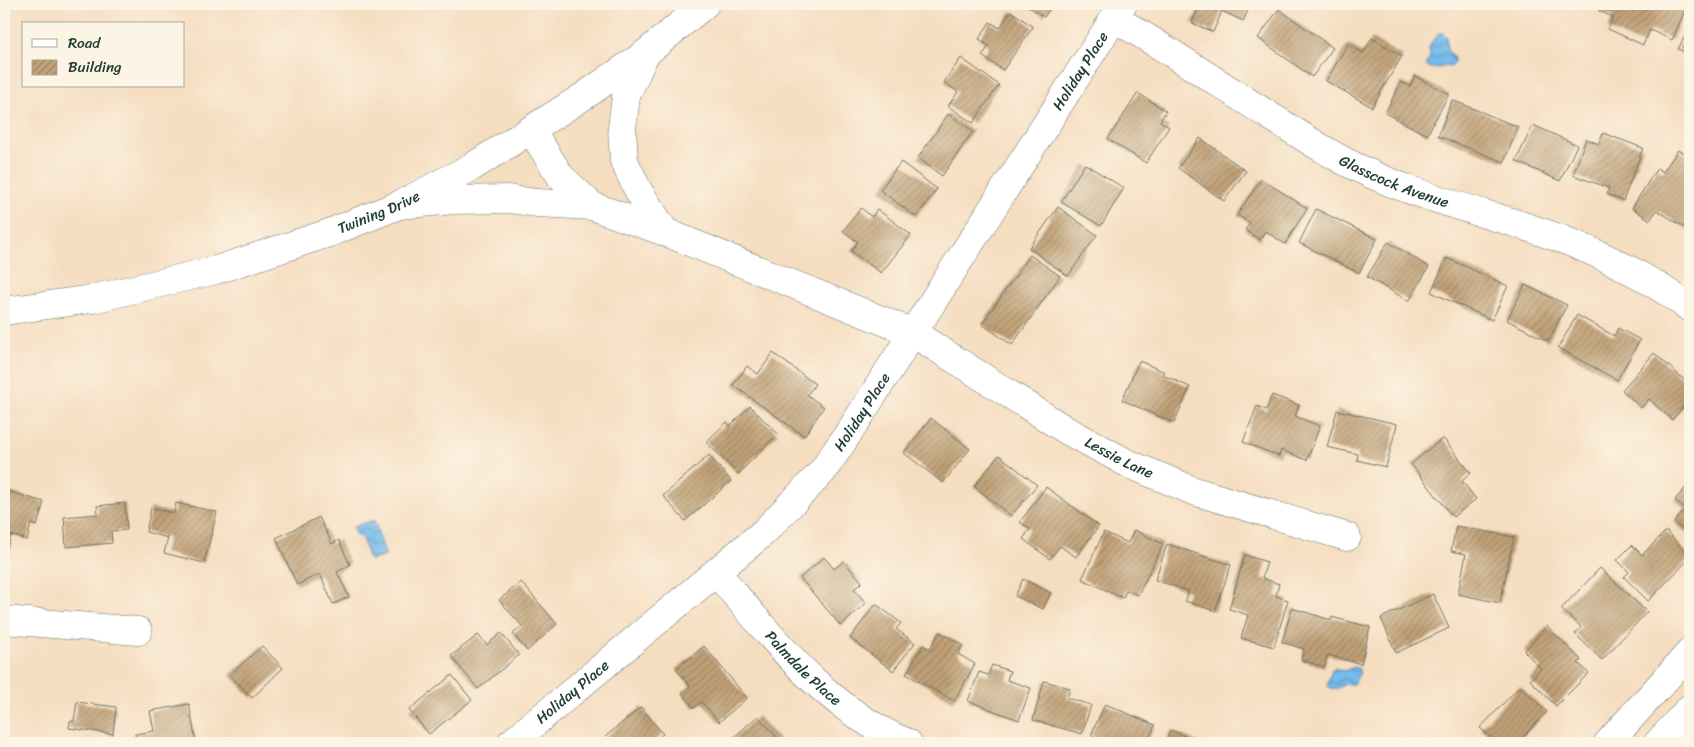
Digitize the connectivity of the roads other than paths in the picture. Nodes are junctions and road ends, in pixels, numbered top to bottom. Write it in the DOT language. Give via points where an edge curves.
graph roads {
  1 [pos="705,4"];
  2 [pos="1118,11"];
  3 [pos="645,54"];
  4 [pos="531,130"];
  5 [pos="400,205"];
  6 [pos="592,206"];
  7 [pos="665,232"];
  8 [pos="1690,308"];
  9 [pos="4,311"];
  10 [pos="913,333"];
  11 [pos="1347,537"];
  12 [pos="716,572"];
  13 [pos="4,620"];
  14 [pos="138,631"];
  15 [pos="1690,652"];
  16 [pos="1643,705"];
  17 [pos="1690,708"];
  18 [pos="1665,736"];
  19 [pos="511,743"];
  20 [pos="908,743"];
  21 [pos="1608,743"];
  1 -- 3 [label="street, Twining Drive"];
  2 -- 8 [label="street, Glasscock Avenue" via="1317,145 1357,168 1443,202 1576,244 1650,281"];
  2 -- 10 [label="street, Holiday Place"];
  3 -- 4 [label="street, Twining Drive"];
  3 -- 7 [label="street" via="626,96 622,128 624,161 639,192"];
  4 -- 5 [label="street, Twining Drive" via="472,167"];
  4 -- 6 [label="street" via="561,177"];
  5 -- 6 [label="street" via="508,199"];
  5 -- 9 [label="street, Twining Drive" via="329,233 216,270 92,299"];
  6 -- 7 [label="street, Lessie Lane"];
  7 -- 10 [label="street, Lessie Lane"];
  10 -- 11 [label="street, Lessie Lane" via="1066,430 1129,464 1194,491"];
  10 -- 12 [label="street, Holiday Place" via="822,472 764,532"];
  12 -- 19 [label="street, Holiday Place"];
  12 -- 20 [label="street, Palmdale Place" via="813,682 862,719"];
  13 -- 14 [label="street"];
  15 -- 16 [label="street"];
  16 -- 18 [label="street"];
  16 -- 21 [label="street"];
  17 -- 18 [label="street"];
}
